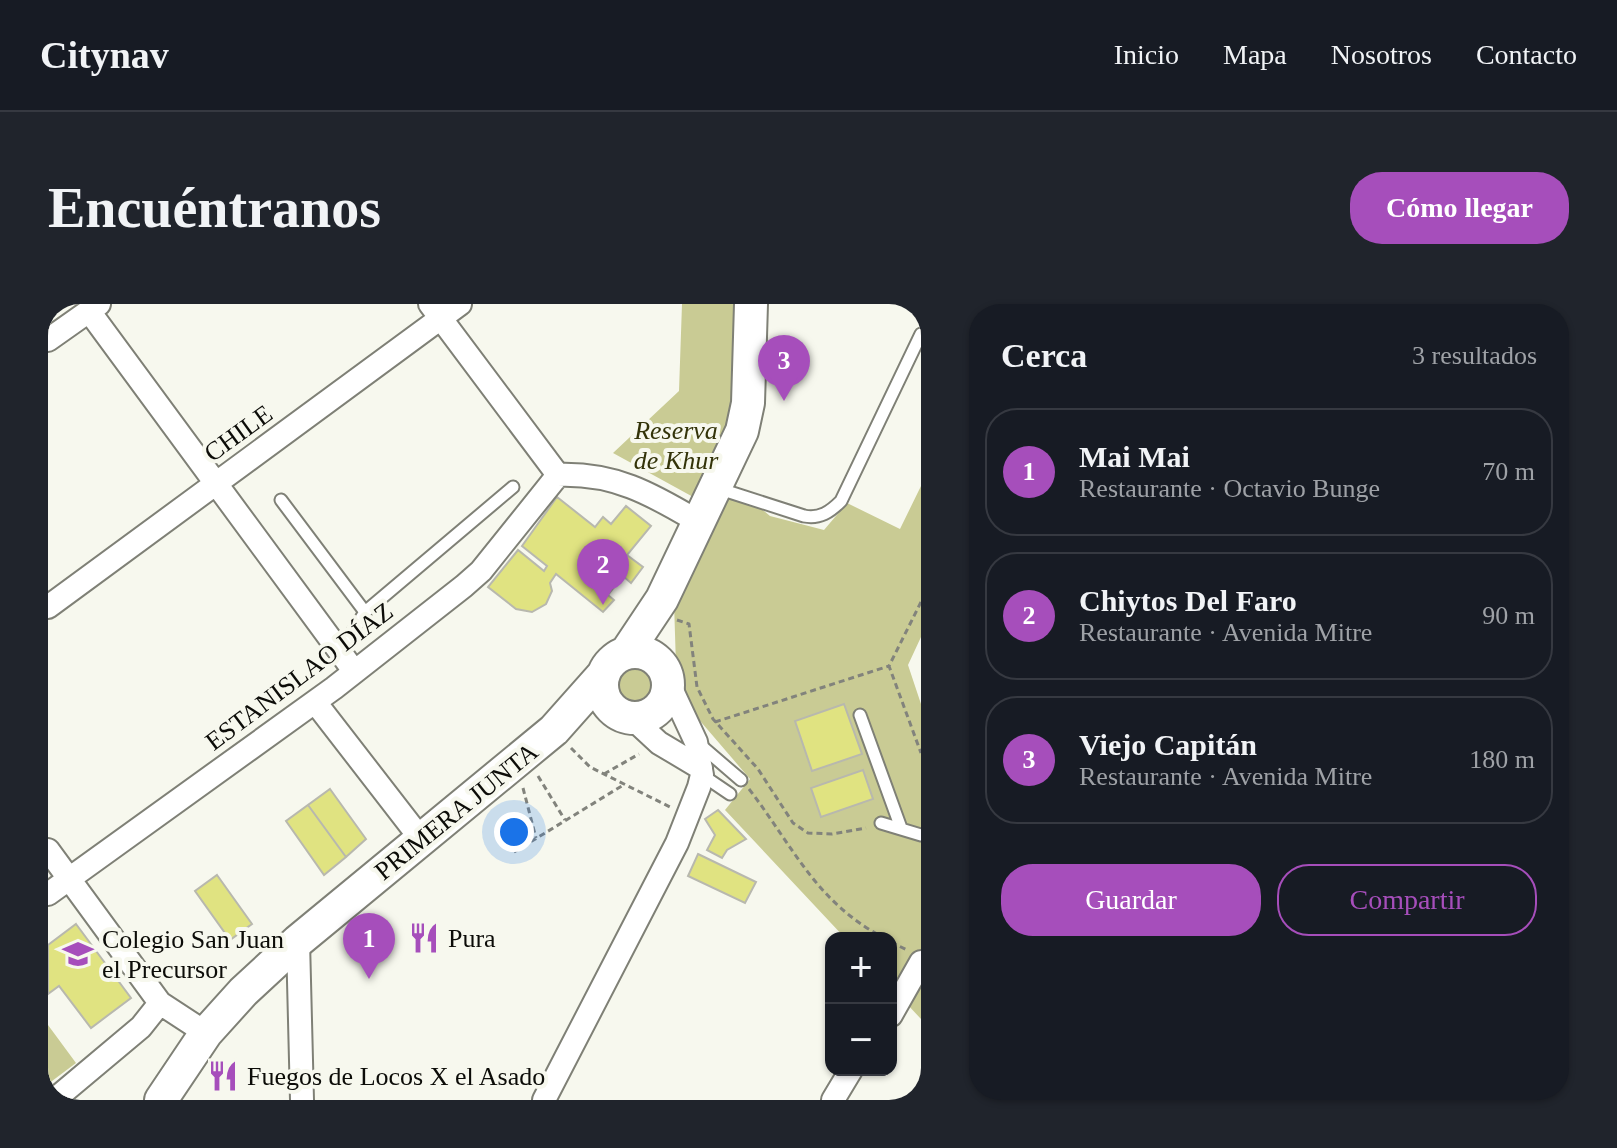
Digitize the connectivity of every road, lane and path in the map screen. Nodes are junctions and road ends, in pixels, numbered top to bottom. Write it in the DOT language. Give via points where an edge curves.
graph roads {
  1 [pos="460,304"];
  2 [pos="751,304"];
  3 [pos="94,308"];
  4 [pos="436,311"];
  5 [pos="921,334"];
  6 [pos="48,340"];
  7 [pos="558,475"];
  8 [pos="216,484"];
  9 [pos="513,487"];
  10 [pos="716,487"];
  11 [pos="281,500"];
  12 [pos="697,521"];
  13 [pos="921,602"];
  14 [pos="48,607"];
  15 [pos="662,607"];
  16 [pos="365,612"];
  17 [pos="339,652"];
  18 [pos="626,653"];
  19 [pos="889,666"];
  20 [pos="354,671"];
  21 [pos="602,676"];
  22 [pos="666,676"];
  23 [pos="315,702"];
  24 [pos="860,715"];
  25 [pos="626,716"];
  26 [pos="715,722"];
  27 [pos="554,730"];
  28 [pos="696,742"];
  29 [pos="659,743"];
  30 [pos="921,753"];
  31 [pos="521,758"];
  32 [pos="701,771"];
  33 [pos="604,774"];
  34 [pos="741,780"];
  35 [pos="625,784"];
  36 [pos="730,794"];
  37 [pos="691,812"];
  38 [pos="565,820"];
  39 [pos="881,823"];
  40 [pos="901,828"];
  41 [pos="921,835"];
  42 [pos="536,838"];
  43 [pos="421,839"];
  44 [pos="48,850"];
  45 [pos="514,852"];
  46 [pos="69,879"];
  47 [pos="48,894"];
  48 [pos="875,932"];
  49 [pos="298,941"];
  50 [pos="921,962"];
  51 [pos="160,1003"];
  52 [pos="897,1004"];
  53 [pos="206,1033"];
  54 [pos="847,1076"];
  55 [pos="54,1100"];
  56 [pos="161,1100"];
  57 [pos="302,1100"];
  58 [pos="544,1100"];
  59 [pos="833,1100"];
  1 -- 4 [label="street, CHILE"];
  2 -- 10 [label="street" via="748,403 742,431"];
  3 -- 6 [label="street"];
  3 -- 8 [label="street"];
  4 -- 7 [label="street"];
  4 -- 8 [label="street, CHILE"];
  5 -- 10 [label="lane" via="841,501 821,516 804,516"];
  7 -- 12 [label="street" via="592,474 651,493"];
  7 -- 20 [label="street, ESTANISLAO DÍAZ" via="481,571"];
  8 -- 14 [label="street, CHILE"];
  8 -- 17 [label="street"];
  9 -- 16 [label="lane"];
  10 -- 12 [label="street"];
  11 -- 16 [label="lane"];
  12 -- 15 [label="street"];
  13 -- 19 [label="path"];
  15 -- 18 [label="street"];
  15 -- 22 [label="street"];
  15 -- 26 [label="path" via="689,624 697,687"];
  16 -- 17 [label="lane"];
  17 -- 20 [label="street"];
  18 -- 21 [label="street" via="616,657"];
  18 -- 22 [label="street" via="649,655"];
  19 -- 26 [label="path"];
  19 -- 30 [label="path"];
  20 -- 23 [label="street, ESTANISLAO DÍAZ"];
  21 -- 25 [label="street" via="604,699"];
  21 -- 27 [label="street, PRIMERA JUNTA"];
  22 -- 25 [label="street" via="662,704 643,717"];
  22 -- 28 [label="street"];
  23 -- 43 [label="street"];
  23 -- 46 [label="street, ESTANISLAO DÍAZ"];
  24 -- 40 [label="lane"];
  25 -- 27 [label="street, PRIMERA JUNTA" via="587,719"];
  25 -- 29 [label="street"];
  26 -- 39 [label="path" via="758,769 793,823 808,833 832,834"];
  27 -- 31 [label="street, PRIMERA JUNTA"];
  27 -- 33 [label="path"];
  28 -- 32 [label="street"];
  28 -- 34 [label="lane"];
  29 -- 32 [label="street"];
  29 -- 33 [label="path"];
  31 -- 38 [label="path"];
  31 -- 42 [label="path"];
  31 -- 43 [label="street, PRIMERA JUNTA"];
  32 -- 36 [label="lane"];
  32 -- 37 [label="street"];
  33 -- 35 [label="path"];
  34 -- 48 [label="path" via="790,843 807,876 836,906"];
  35 -- 37 [label="path"];
  35 -- 38 [label="path"];
  37 -- 58 [label="street"];
  38 -- 42 [label="path"];
  39 -- 40 [label="lane"];
  40 -- 41 [label="lane"];
  42 -- 45 [label="path"];
  43 -- 49 [label="street, PRIMERA JUNTA"];
  44 -- 46 [label="street"];
  46 -- 47 [label="street, ESTANISLAO DÍAZ"];
  46 -- 51 [label="street"];
  49 -- 53 [label="street, PRIMERA JUNTA"];
  49 -- 57 [label="street"];
  50 -- 52 [label="street"];
  51 -- 53 [label="street"];
  51 -- 55 [label="street" via="141,1027"];
  53 -- 56 [label="street, PRIMERA JUNTA"];
  54 -- 59 [label="street"];
}
